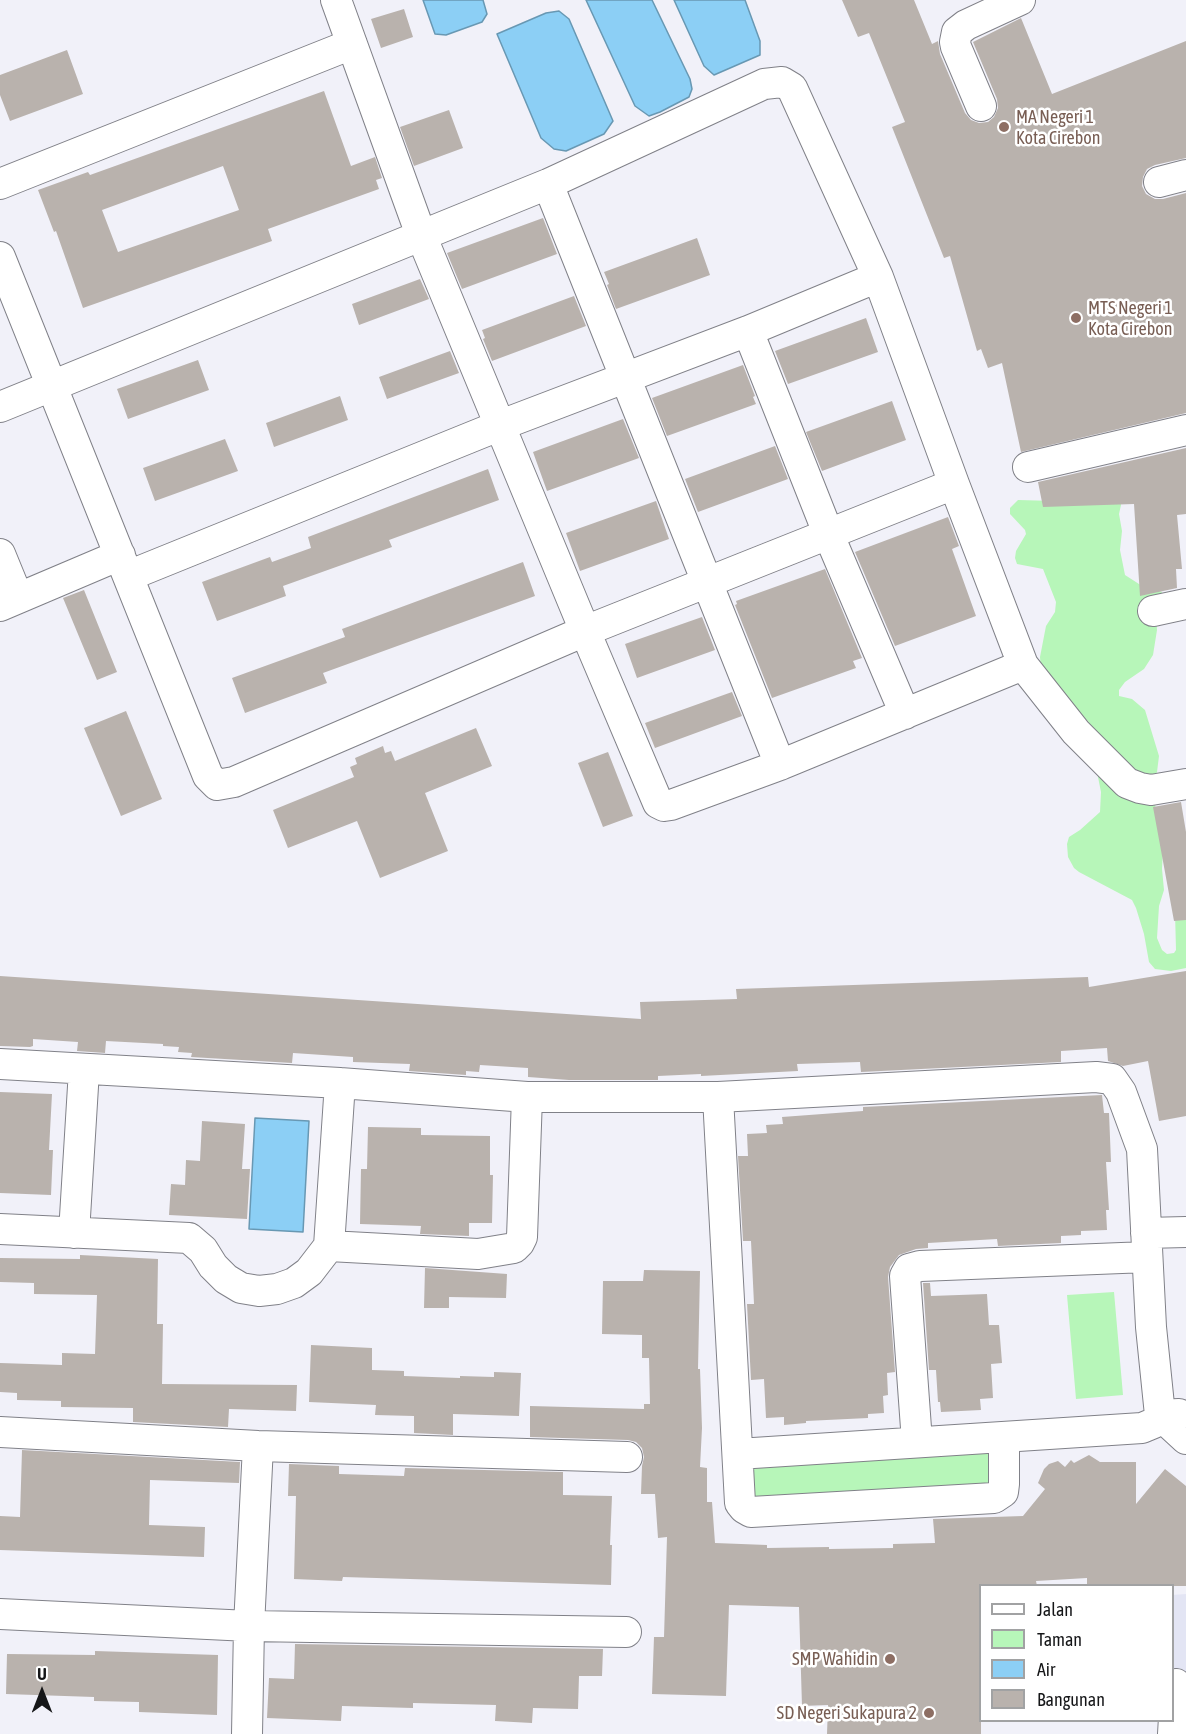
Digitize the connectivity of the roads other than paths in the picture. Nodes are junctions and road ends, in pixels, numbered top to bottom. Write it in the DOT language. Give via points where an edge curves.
graph roads {
  1 [pos="336,0"];
  2 [pos="1020,0"];
  3 [pos="352,44"];
  4 [pos="981,106"];
  5 [pos="0,184"];
  6 [pos="548,184"];
  7 [pos="421,235"];
  8 [pos="0,257"];
  9 [pos="878,277"];
  10 [pos="748,331"];
  11 [pos="626,379"];
  12 [pos="52,386"];
  13 [pos="0,407"];
  14 [pos="501,426"];
  15 [pos="1186,430"];
  16 [pos="1028,467"];
  17 [pos="954,484"];
  18 [pos="828,533"];
  19 [pos="0,554"];
  20 [pos="124,565"];
  21 [pos="708,582"];
  22 [pos="9,602"];
  23 [pos="1186,604"];
  24 [pos="1153,611"];
  25 [pos="585,631"];
  26 [pos="1023,665"];
  27 [pos="905,714"];
  28 [pos="780,765"];
  29 [pos="1186,784"];
  30 [pos="0,1064"];
  31 [pos="84,1070"];
  32 [pos="340,1083"];
  33 [pos="527,1097"];
  34 [pos="718,1097"];
  35 [pos="0,1229"];
  36 [pos="1186,1232"];
  37 [pos="74,1233"];
  38 [pos="1147,1245"];
  39 [pos="329,1246"];
  40 [pos="1173,1414"];
  41 [pos="0,1432"];
  42 [pos="1004,1437"];
  43 [pos="1186,1439"];
  44 [pos="918,1442"];
  45 [pos="258,1446"];
  46 [pos="738,1454"];
  47 [pos="627,1457"];
  48 [pos="0,1614"];
  49 [pos="249,1626"];
  50 [pos="626,1632"];
  51 [pos="1179,1676"];
  52 [pos="247,1734"];
  53 [pos="1173,1734"];
  1 -- 3 [label="street"];
  2 -- 4 [label="street" via="966,25 955,37"];
  3 -- 5 [label="street"];
  3 -- 7 [label="street"];
  6 -- 7 [label="street"];
  6 -- 9 [label="street" via="764,84 782,82 792,88"];
  6 -- 11 [label="street"];
  7 -- 12 [label="street"];
  7 -- 14 [label="street"];
  8 -- 12 [label="street"];
  9 -- 10 [label="street"];
  9 -- 17 [label="street"];
  10 -- 11 [label="street"];
  10 -- 18 [label="street"];
  11 -- 14 [label="street"];
  11 -- 21 [label="street"];
  12 -- 13 [label="street"];
  12 -- 20 [label="street"];
  14 -- 20 [label="street"];
  14 -- 25 [label="street"];
  15 -- 16 [label="street"];
  17 -- 18 [label="street"];
  17 -- 26 [label="street"];
  18 -- 21 [label="street"];
  18 -- 27 [label="street"];
  19 -- 22 [label="street"];
  20 -- 22 [label="street"];
  20 -- 25 [label="street" via="208,776 217,785 234,782"];
  21 -- 25 [label="street"];
  21 -- 28 [label="street"];
  23 -- 24 [label="street"];
  25 -- 28 [label="street" via="658,803 671,805"];
  26 -- 27 [label="street"];
  26 -- 29 [label="street" via="1076,732 1127,783 1151,790"];
  27 -- 28 [label="street"];
  30 -- 31 [label="street"];
  31 -- 32 [label="street"];
  31 -- 37 [label="street"];
  32 -- 33 [label="street"];
  32 -- 39 [label="street"];
  33 -- 34 [label="street"];
  33 -- 39 [label="street" via="522,1236 514,1248 478,1254"];
  34 -- 38 [label="street" via="1112,1079 1121,1092 1142,1149"];
  34 -- 46 [label="street"];
  35 -- 37 [label="street"];
  36 -- 38 [label="street"];
  37 -- 39 [label="street" via="189,1238 226,1279 240,1288 259,1291 294,1283 309,1272"];
  38 -- 40 [label="street" via="1151,1327"];
  38 -- 44 [label="street" via="909,1269 905,1276"];
  40 -- 42 [label="street" via="1142,1428"];
  40 -- 43 [label="street"];
  41 -- 45 [label="street"];
  42 -- 44 [label="street"];
  42 -- 46 [label="street" via="1005,1484 1003,1492 994,1498 751,1512 740,1503"];
  44 -- 46 [label="street"];
  45 -- 47 [label="street"];
  45 -- 49 [label="street"];
  48 -- 49 [label="street"];
  49 -- 50 [label="street"];
  49 -- 52 [label="street"];
  51 -- 53 [label="street"];
}
